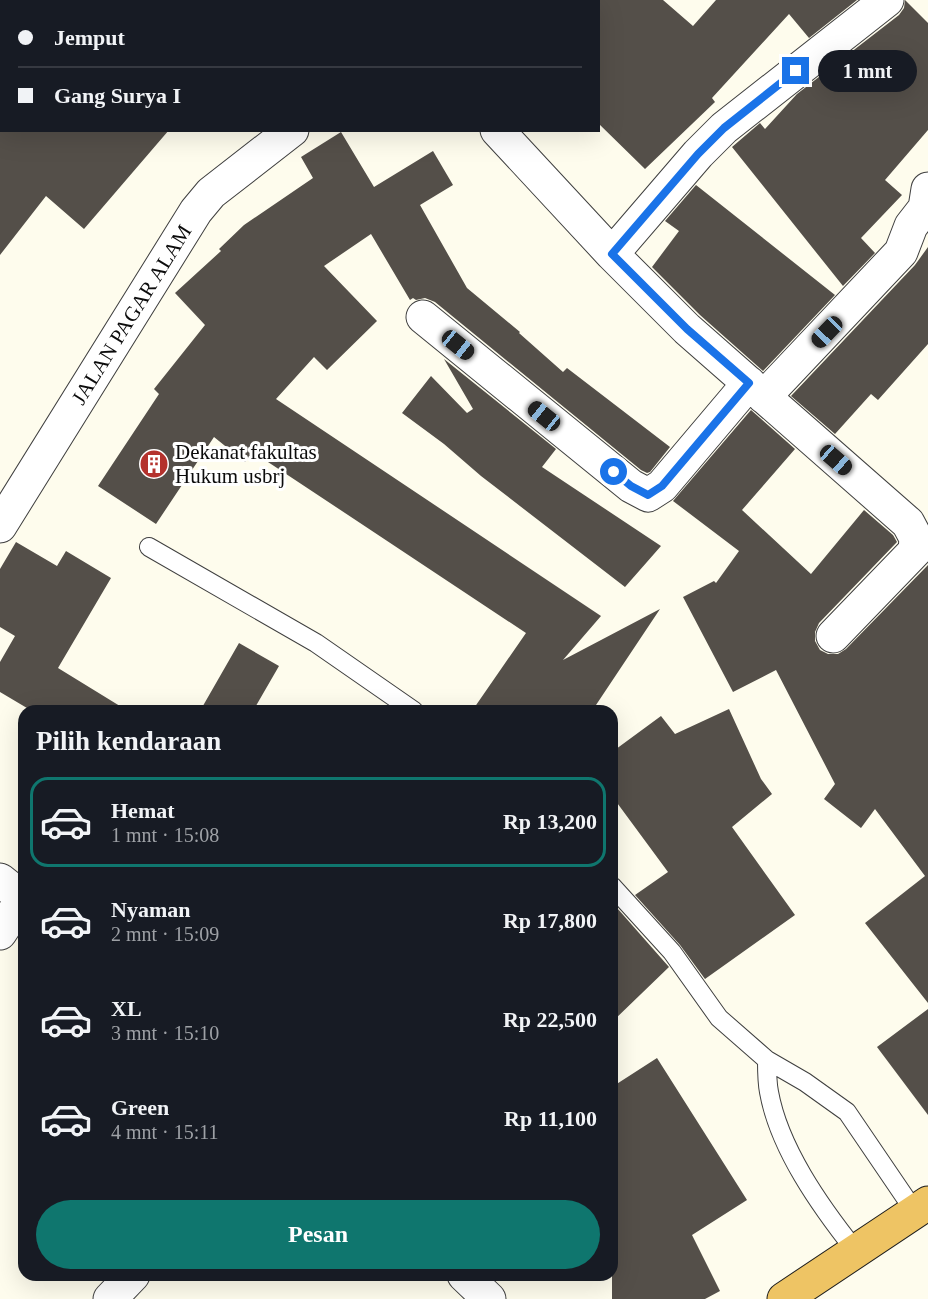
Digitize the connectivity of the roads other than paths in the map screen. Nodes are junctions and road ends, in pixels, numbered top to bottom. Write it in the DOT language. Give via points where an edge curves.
graph roads {
  1 [pos="887,0"];
  2 [pos="287,132"];
  3 [pos="499,132"];
  4 [pos="928,189"];
  5 [pos="612,254"];
  6 [pos="423,316"];
  7 [pos="756,390"];
  8 [pos="0,526"];
  9 [pos="922,534"];
  10 [pos="149,547"];
  11 [pos="833,636"];
  12 [pos="405,705"];
  13 [pos="0,880"];
  14 [pos="618,893"];
  15 [pos="18,894"];
  16 [pos="18,908"];
  17 [pos="0,933"];
  18 [pos="767,1060"];
  19 [pos="921,1208"];
  20 [pos="855,1250"];
  21 [pos="127,1281"];
  22 [pos="470,1281"];
  23 [pos="799,1295"];
  24 [pos="110,1299"];
  25 [pos="489,1299"];
  1 -- 5 [label="street" via="724,128"];
  2 -- 8 [label="street, JALAN PAGAR ALAM" via="211,193 196,211"];
  3 -- 5 [label="street"];
  4 -- 7 [label="street" via="925,208 911,226 901,252"];
  5 -- 7 [label="street" via="687,329"];
  6 -- 7 [label="street" via="631,486 648,495 662,486"];
  7 -- 9 [label="street"];
  9 -- 11 [label="street" via="915,551"];
  10 -- 12 [label="lane" via="316,643"];
  13 -- 15 [label="street"];
  14 -- 18 [label="lane" via="672,952 719,1018"];
  16 -- 17 [label="street"];
  18 -- 19 [label="lane" via="847,1112"];
  18 -- 20 [label="lane" via="769,1093 795,1163"];
  19 -- 20 [label="highway"];
  20 -- 23 [label="highway"];
  21 -- 24 [label="street"];
  22 -- 25 [label="street"];
}
